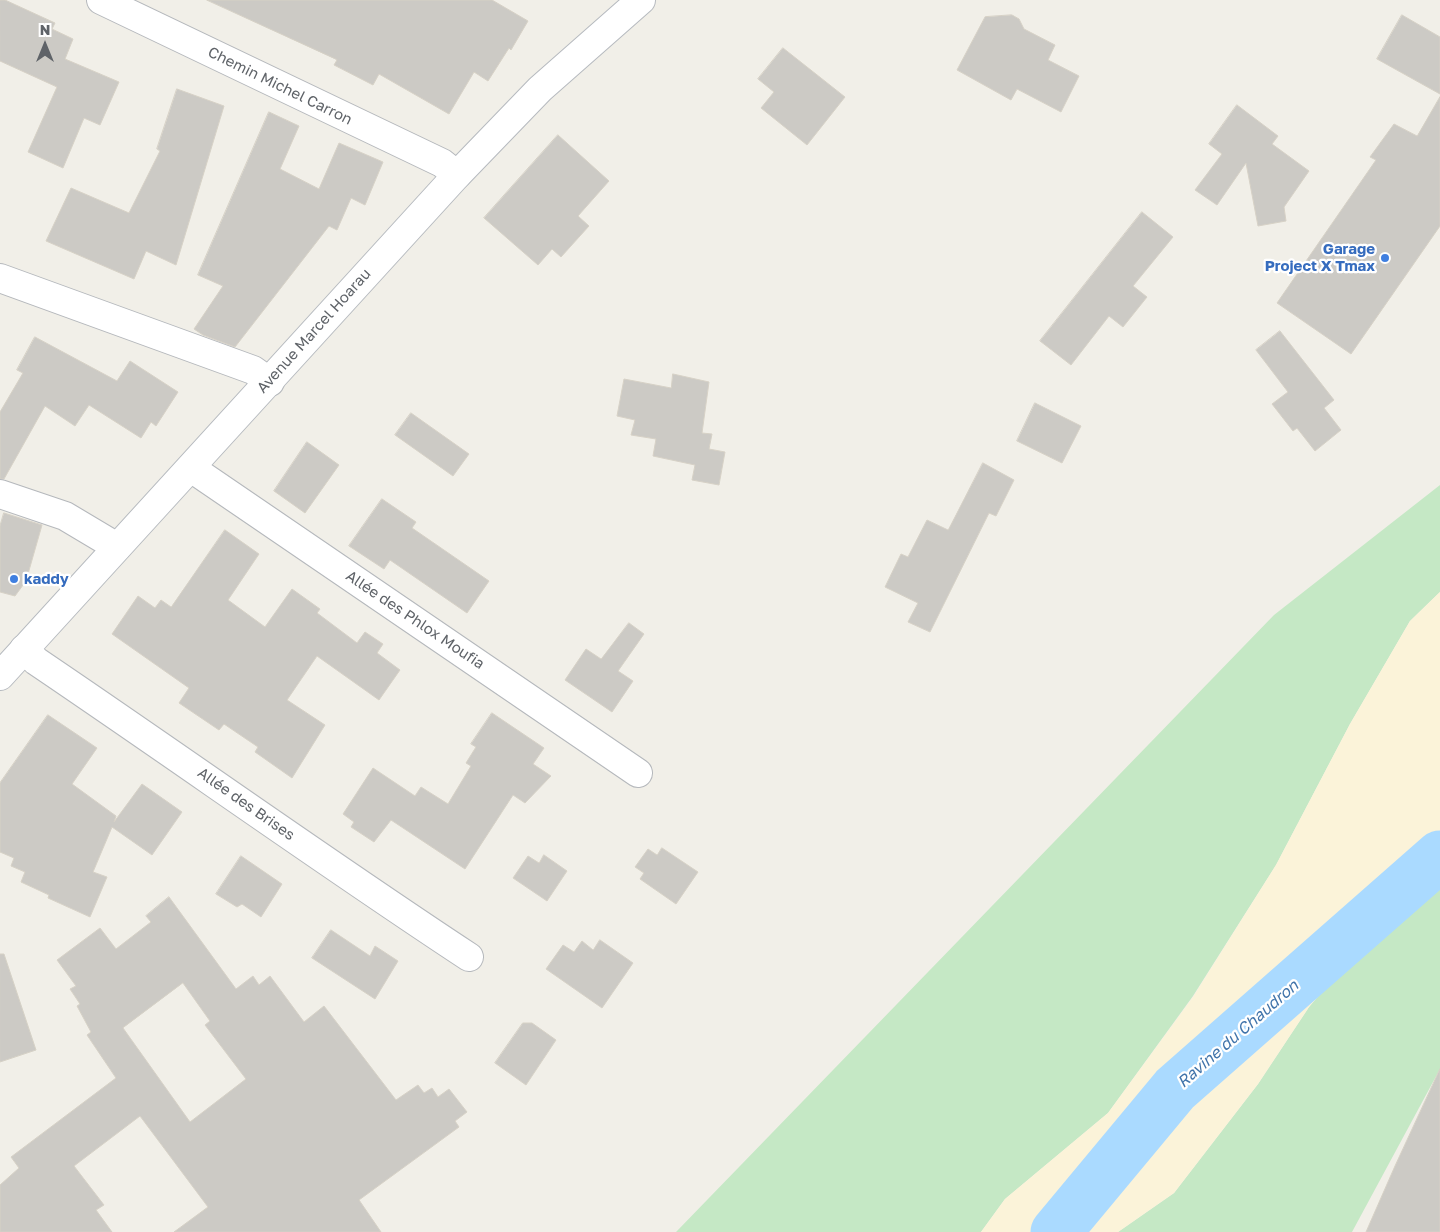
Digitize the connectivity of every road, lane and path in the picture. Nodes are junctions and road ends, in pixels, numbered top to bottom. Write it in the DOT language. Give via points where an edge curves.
graph roads {
  1 [pos="101,0"];
  2 [pos="641,0"];
  3 [pos="457,176"];
  4 [pos="0,278"];
  5 [pos="270,382"];
  6 [pos="191,468"];
  7 [pos="0,494"];
  8 [pos="117,548"];
  9 [pos="24,649"];
  10 [pos="0,676"];
  11 [pos="638,773"];
  12 [pos="470,957"];
  1 -- 3 [label="street, Chemin Michel Carron" via="442,163"];
  2 -- 3 [label="street, Avenue Marcel Hoarau" via="540,90"];
  3 -- 5 [label="street, Avenue Marcel Hoarau"];
  4 -- 5 [label="street" via="253,370"];
  5 -- 6 [label="street, Avenue Marcel Hoarau"];
  6 -- 8 [label="street, Avenue Marcel Hoarau"];
  6 -- 11 [label="street, Allée des Phlox Moufia"];
  7 -- 8 [label="street" via="65,516"];
  8 -- 9 [label="street, Avenue Marcel Hoarau"];
  9 -- 10 [label="street, Avenue Marcel Hoarau"];
  9 -- 12 [label="street, Allée des Brises" via="36,661"];
}
